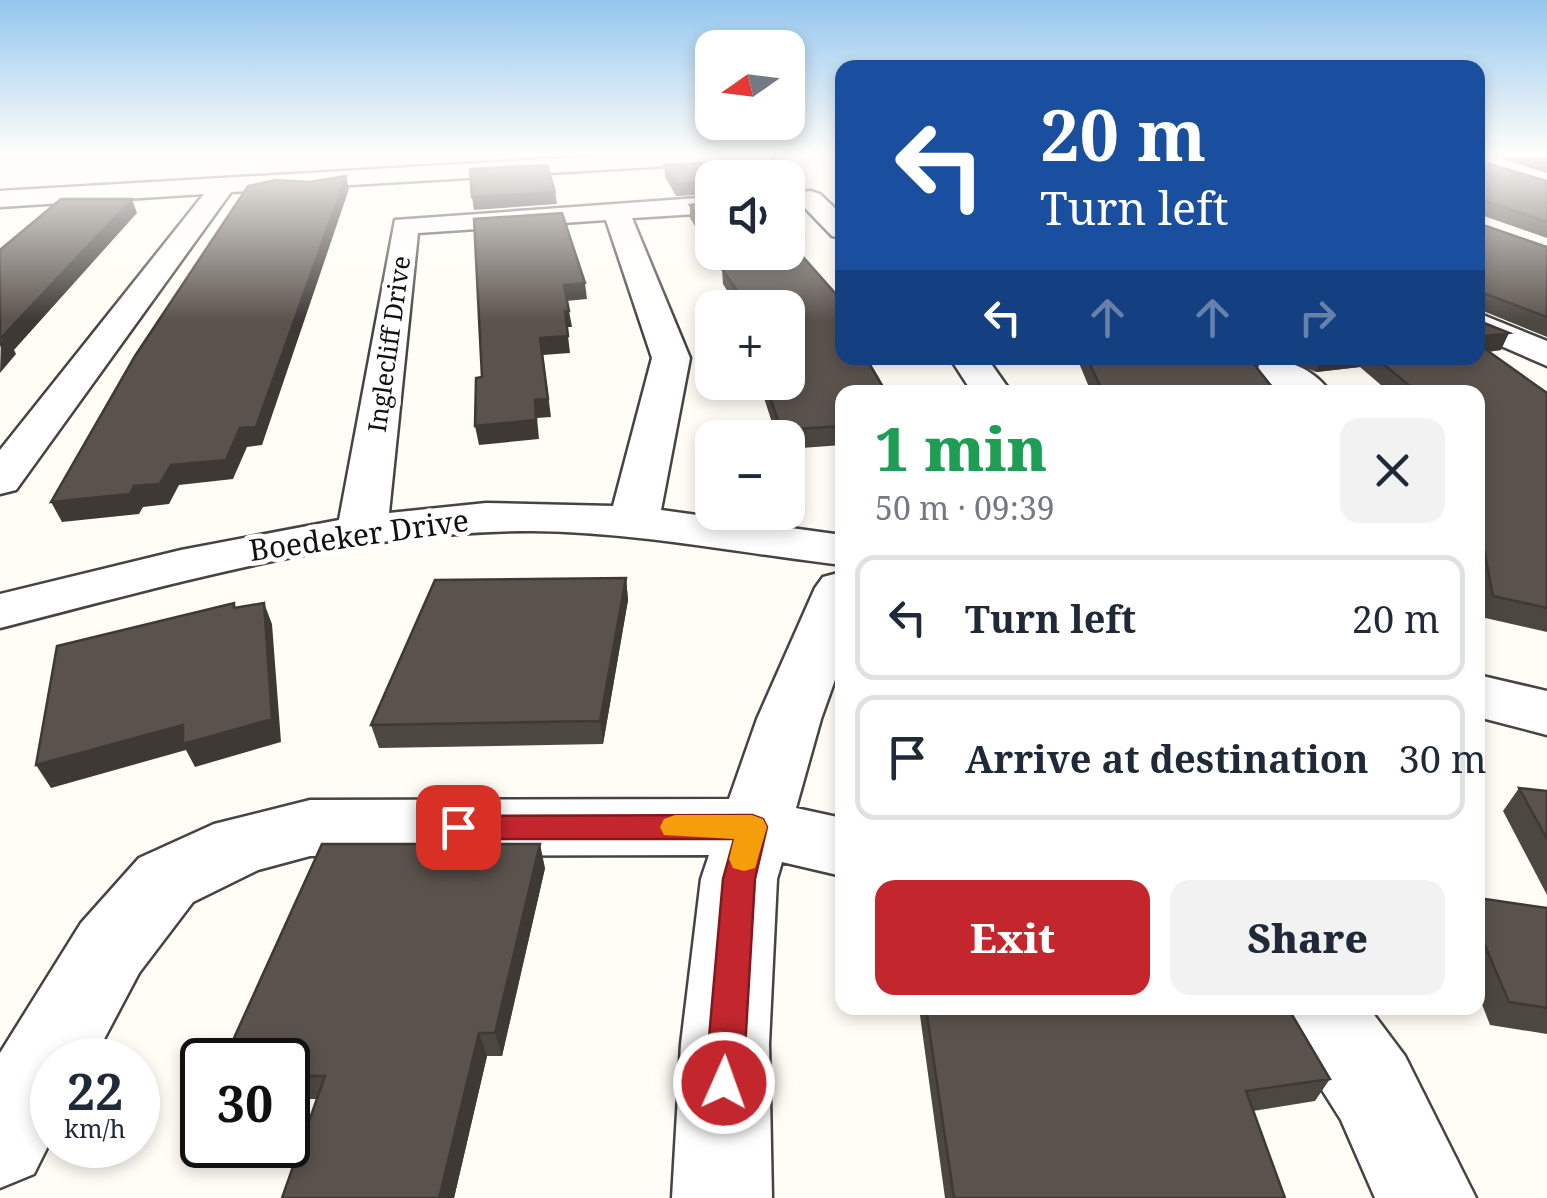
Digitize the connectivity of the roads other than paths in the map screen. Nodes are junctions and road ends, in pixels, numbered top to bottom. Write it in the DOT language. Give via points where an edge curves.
graph roads {
  1 [pos="206,209"];
  2 [pos="658,209"];
  3 [pos="813,209"];
  4 [pos="616,212"];
  5 [pos="835,225"];
  6 [pos="1485,326"];
  7 [pos="1547,354"];
  8 [pos="1267,365"];
  9 [pos="1299,385"];
  10 [pos="0,480"];
  11 [pos="634,521"];
  12 [pos="362,530"];
  13 [pos="835,549"];
  14 [pos="835,605"];
  15 [pos="0,611"];
  16 [pos="1485,698"];
  17 [pos="1547,713"];
  18 [pos="752,827"];
  19 [pos="835,845"];
  20 [pos="1323,1015"];
  21 [pos="0,1140"];
  22 [pos="722,1198"];
  23 [pos="1426,1198"];
  1 -- 10 [label="street"];
  2 -- 4 [label="street, Inglecliff Drive"];
  3 -- 5 [label="street"];
  4 -- 11 [label="street" via="671,358"];
  4 -- 12 [label="street, Inglecliff Drive" via="405,226"];
  6 -- 7 [label="street"];
  8 -- 9 [label="street"];
  11 -- 12 [label="street, Boedeker Drive" via="489,518"];
  11 -- 13 [label="street, Boedeker Drive"];
  12 -- 15 [label="street, Boedeker Drive" via="165,568"];
  14 -- 18 [label="street"];
  16 -- 17 [label="street"];
  18 -- 19 [label="street"];
  18 -- 21 [label="street" via="310,828 240,845 166,880 110,948"];
  18 -- 22 [label="street" via="739,879 725,1044"];
  20 -- 23 [label="street" via="1373,1088"];
}
